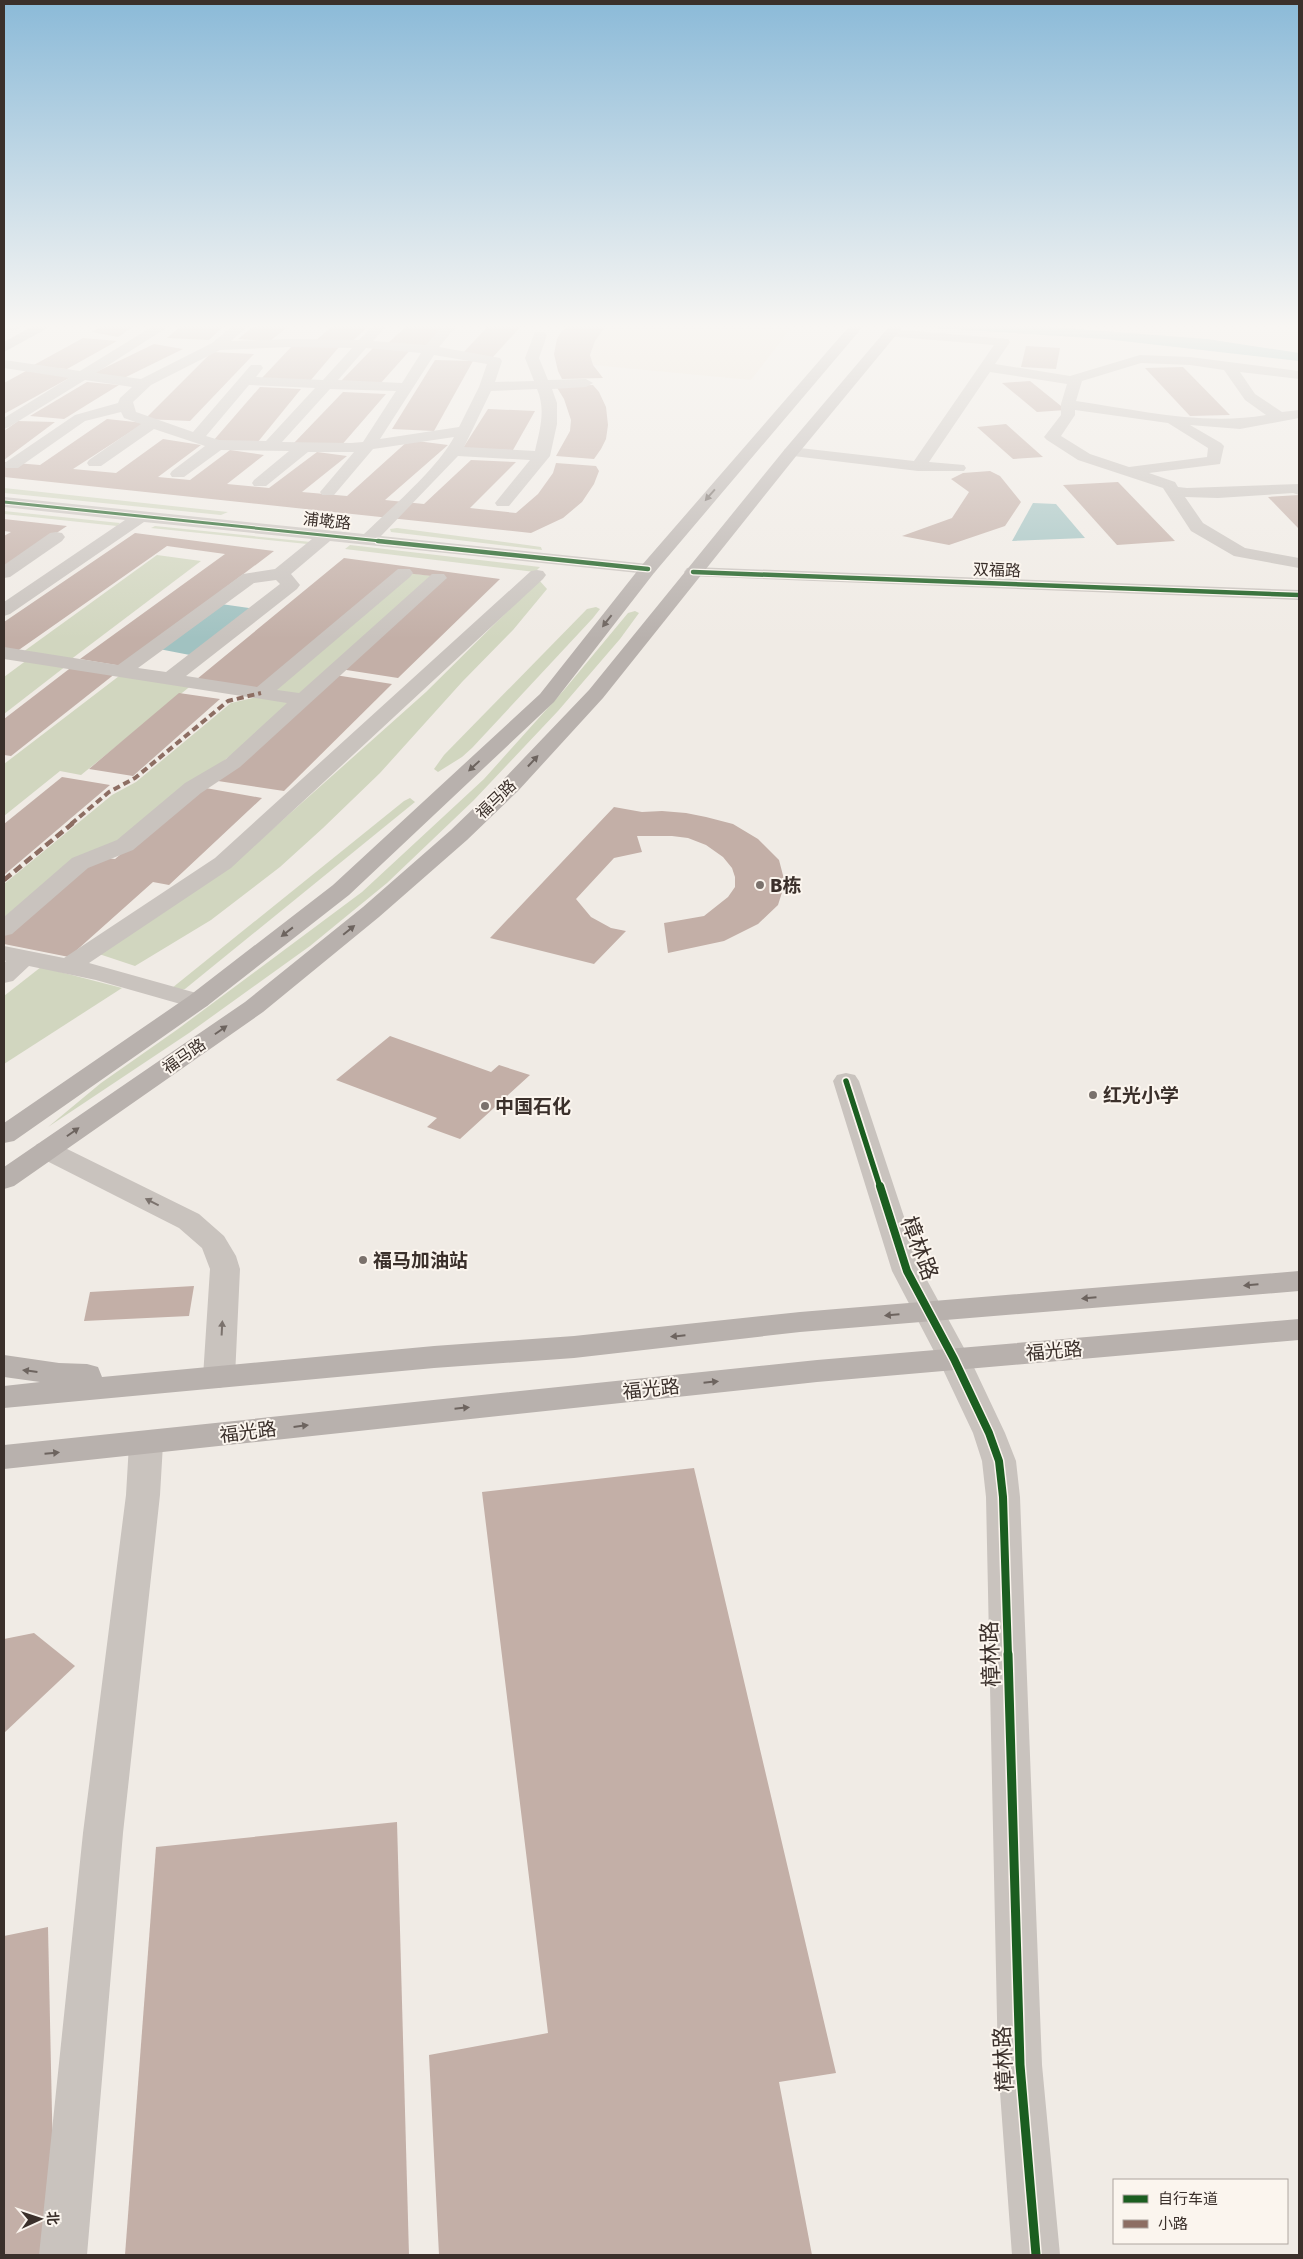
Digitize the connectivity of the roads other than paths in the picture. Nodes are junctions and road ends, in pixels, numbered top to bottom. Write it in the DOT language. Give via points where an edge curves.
graph roads {
  1 [pos="65,428"];
  2 [pos="145,428"];
  3 [pos="167,428"];
  4 [pos="204,428"];
  5 [pos="286,428"];
  6 [pos="379,428"];
  7 [pos="548,428"];
  8 [pos="768,428"];
  9 [pos="811,428"];
  10 [pos="943,428"];
  11 [pos="1058,428"];
  12 [pos="1185,428"];
  13 [pos="464,431"];
  14 [pos="197,437"];
  15 [pos="217,445"];
  16 [pos="368,446"];
  17 [pos="269,447"];
  18 [pos="303,448"];
  19 [pos="454,450"];
  20 [pos="791,452"];
  21 [pos="542,456"];
  22 [pos="1214,461"];
  23 [pos="95,463"];
  24 [pos="12,465"];
  25 [pos="918,466"];
  26 [pos="958,468"];
  27 [pos="1128,471"];
  28 [pos="178,474"];
  29 [pos="260,484"];
  30 [pos="1298,489"];
  31 [pos="1172,491"];
  32 [pos="1244,491"];
  33 [pos="328,492"];
  34 [pos="4,502"];
  35 [pos="504,503"];
  36 [pos="143,516"];
  37 [pos="326,534"];
  38 [pos="56,537"];
  39 [pos="369,539"];
  40 [pos="1299,563"];
  41 [pos="648,569"];
  42 [pos="693,572"];
  43 [pos="4,573"];
  44 [pos="404,573"];
  45 [pos="280,574"];
  46 [pos="537,575"];
  47 [pos="438,578"];
  48 [pos="1299,595"];
  49 [pos="4,610"];
  50 [pos="4,653"];
  51 [pos="26,656"];
  52 [pos="122,672"];
  53 [pos="4,673"];
  54 [pos="171,678"];
  55 [pos="260,693"];
  56 [pos="304,700"];
  57 [pos="4,929"];
  58 [pos="14,955"];
  59 [pos="68,966"];
  60 [pos="4,976"];
  61 [pos="198,1001"];
  62 [pos="846,1081"];
  63 [pos="4,1135"];
  64 [pos="47,1150"];
  65 [pos="4,1180"];
  66 [pos="4,1196"];
  67 [pos="1299,1281"];
  68 [pos="929,1312"];
  69 [pos="1299,1330"];
  70 [pos="954,1359"];
  71 [pos="4,1366"];
  72 [pos="219,1377"];
  73 [pos="4,1397"];
  74 [pos="146,1444"];
  75 [pos="4,1457"];
  76 [pos="63,2255"];
  77 [pos="1036,2255"];
  1 -- 24 [label="street"];
  2 -- 23 [label="street"];
  3 -- 14 [label="street"];
  4 -- 14 [label="street"];
  5 -- 17 [label="street"];
  6 -- 16 [label="street"];
  7 -- 21 [label="street"];
  8 -- 41 [label="main road, 福马路, one-way"];
  9 -- 20 [label="main road, 福马路"];
  10 -- 25 [label="street"];
  11 -- 27 [label="street" via="1052,437 1084,458"];
  12 -- 22 [label="street" via="1216,446"];
  13 -- 16 [label="street"];
  13 -- 19 [label="street"];
  14 -- 15 [label="street"];
  15 -- 17 [label="street"];
  15 -- 28 [label="street"];
  16 -- 18 [label="street"];
  16 -- 33 [label="street"];
  17 -- 18 [label="street"];
  18 -- 29 [label="street"];
  19 -- 21 [label="street"];
  19 -- 39 [label="street"];
  20 -- 25 [label="street"];
  20 -- 42 [label="main road, 福马路"];
  21 -- 35 [label="street"];
  22 -- 27 [label="street"];
  22 -- 32 [label="street"];
  25 -- 26 [label="street"];
  27 -- 31 [label="street" via="1169,485"];
  30 -- 32 [label="street"];
  31 -- 32 [label="street" via="1202,494"];
  31 -- 40 [label="street" via="1196,526 1240,552"];
  34 -- 36 [label="street, 浦墘路"];
  36 -- 37 [label="street, 浦墘路"];
  36 -- 49 [label="street"];
  37 -- 39 [label="street, 浦墘路"];
  37 -- 45 [label="street"];
  38 -- 43 [label="street"];
  39 -- 41 [label="street, 浦墘路"];
  41 -- 61 [label="main road, 福马路, one-way" via="548,698 341,890"];
  42 -- 48 [label="street, 双福路"];
  64 -- 42 [label="main road, 福马路, one-way" via="254,1007 459,835 596,694"];
  44 -- 55 [label="street"];
  45 -- 52 [label="street" via="249,578"];
  45 -- 54 [label="street" via="291,585"];
  46 -- 59 [label="street" via="223,863"];
  47 -- 56 [label="street"];
  50 -- 51 [label="street"];
  51 -- 52 [label="street"];
  51 -- 53 [label="street"];
  52 -- 54 [label="street"];
  54 -- 55 [label="street"];
  55 -- 56 [label="street"];
  56 -- 57 [label="street" via="233,763 193,788 125,845 80,863"];
  58 -- 59 [label="street"];
  58 -- 60 [label="street"];
  59 -- 61 [label="street"];
  61 -- 63 [label="main road, 福马路"];
  62 -- 68 [label="street, 樟林路" via="907,1271"];
  64 -- 65 [label="main road, 福马路"];
  64 -- 66 [label="main road"];
  72 -- 64 [label="street, one-way" via="225,1268 214,1243 189,1221"];
  67 -- 68 [label="main road, one-way"];
  68 -- 70 [label="street, 樟林路"];
  68 -- 72 [label="main road, one-way"];
  69 -- 70 [label="main road, 福光路"];
  74 -- 70 [label="main road, 福光路, one-way" via="416,1413"];
  70 -- 77 [label="street, 樟林路" via="999,1461 1003,1497 1020,2065"];
  72 -- 71 [label="main road, one-way" via="59,1374"];
  72 -- 73 [label="main road"];
  75 -- 74 [label="main road, 福光路, one-way"];
  74 -- 76 [label="street" via="103,1833"];
}
